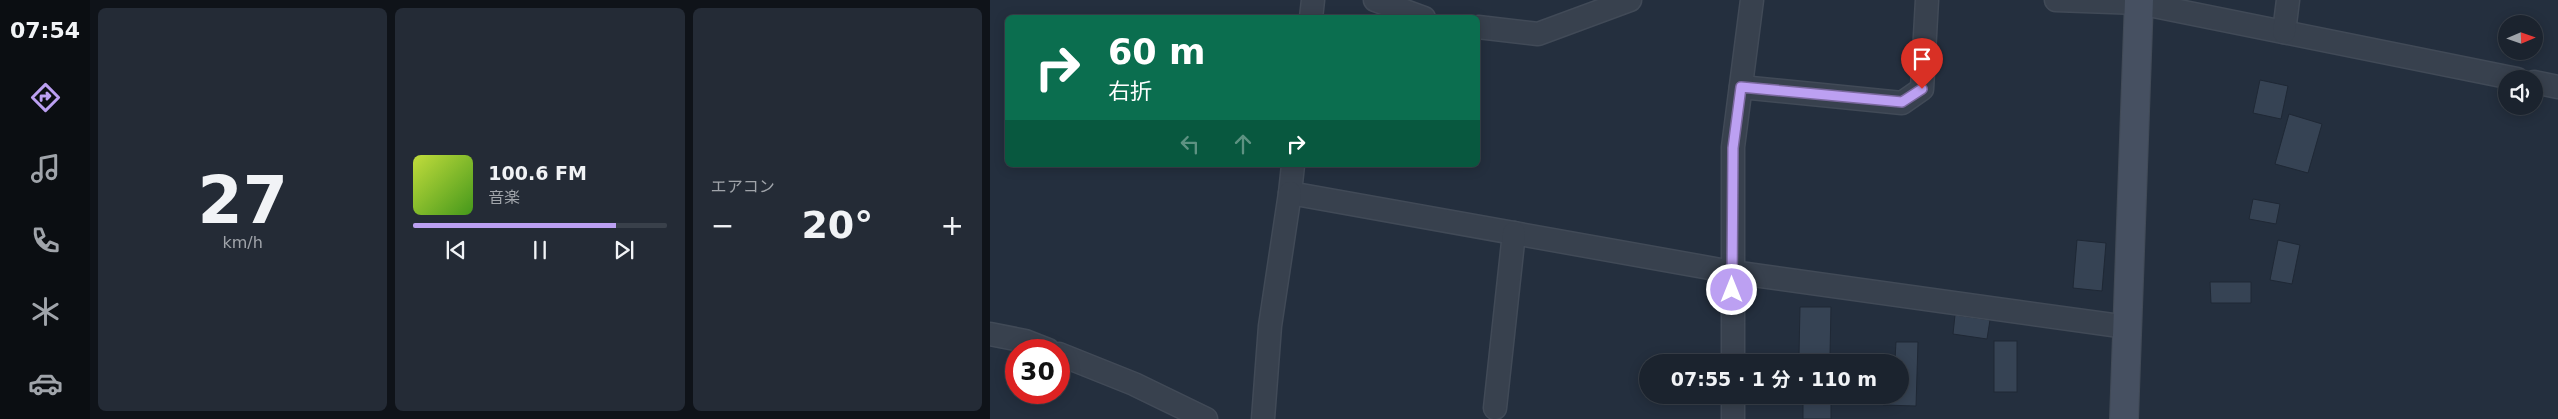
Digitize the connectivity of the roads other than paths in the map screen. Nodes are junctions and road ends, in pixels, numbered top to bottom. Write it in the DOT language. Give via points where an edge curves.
graph roads {
  1 [pos="1314,0"];
  2 [pos="1375,0"];
  3 [pos="1630,0"];
  4 [pos="1752,0"];
  5 [pos="1927,0"];
  6 [pos="2056,0"];
  7 [pos="2288,0"];
  8 [pos="2139,2"];
  9 [pos="1312,15"];
  10 [pos="1416,15"];
  11 [pos="1480,27"];
  12 [pos="2284,32"];
  13 [pos="2498,75"];
  14 [pos="2543,84"];
  15 [pos="1741,87"];
  16 [pos="2558,87"];
  17 [pos="1293,167"];
  18 [pos="1290,193"];
  19 [pos="1514,233"];
  20 [pos="1732,272"];
  21 [pos="2127,327"];
  22 [pos="990,334"];
  23 [pos="1015,339"];
  24 [pos="1733,354"];
  25 [pos="1070,358"];
  26 [pos="1733,404"];
  27 [pos="1495,408"];
  28 [pos="1206,419"];
  29 [pos="1263,419"];
  30 [pos="1734,419"];
  31 [pos="2124,419"];
  1 -- 9 [label="street"];
  2 -- 10 [label="street"];
  3 -- 11 [label="street" via="1538,34"];
  4 -- 15 [label="street"];
  5 -- 15 [label="street" via="1922,89 1902,102"];
  6 -- 8 [label="street"];
  7 -- 12 [label="street"];
  8 -- 12 [label="street"];
  8 -- 21 [label="street"];
  12 -- 13 [label="street"];
  14 -- 16 [label="street"];
  15 -- 20 [label="street" via="1733,148"];
  17 -- 18 [label="street"];
  18 -- 19 [label="street"];
  18 -- 29 [label="street" via="1270,326"];
  19 -- 20 [label="street"];
  19 -- 27 [label="street"];
  20 -- 21 [label="street"];
  20 -- 24 [label="street"];
  21 -- 31 [label="street"];
  22 -- 23 [label="street"];
  25 -- 28 [label="street" via="1134,384"];
  26 -- 30 [label="street"];
}
